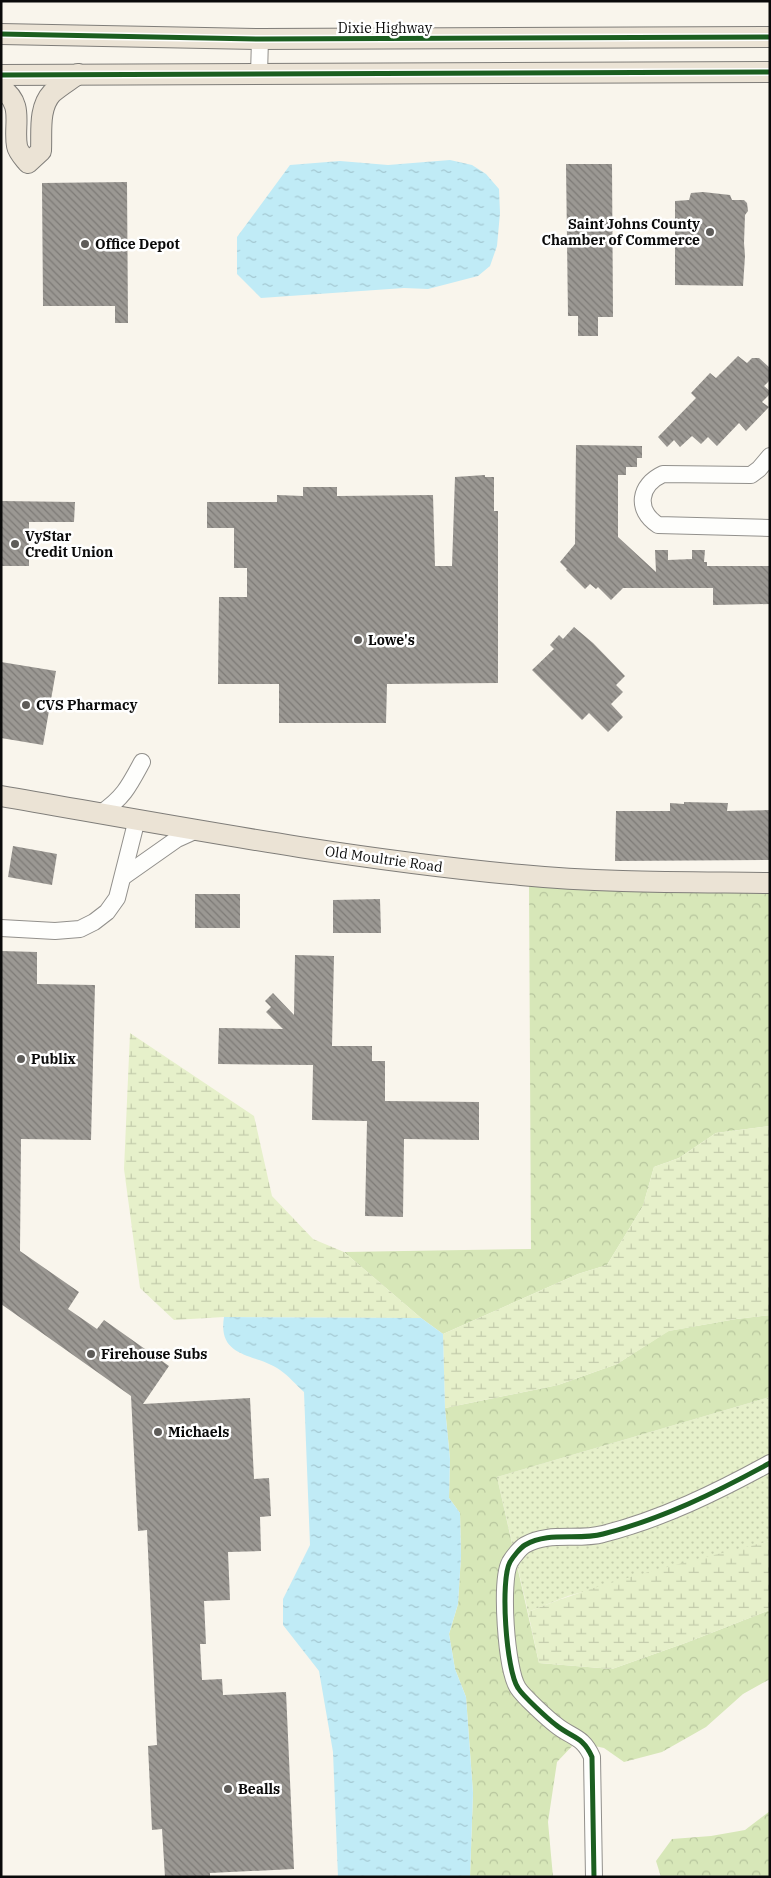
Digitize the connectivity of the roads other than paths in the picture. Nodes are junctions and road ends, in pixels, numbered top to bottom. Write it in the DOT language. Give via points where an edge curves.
graph roads {
  1 [pos="1,34"];
  2 [pos="770,37"];
  3 [pos="260,39"];
  4 [pos="770,72"];
  5 [pos="78,74"];
  6 [pos="259,74"];
  7 [pos="1,76"];
  8 [pos="1,88"];
  9 [pos="770,456"];
  10 [pos="770,528"];
  11 [pos="142,762"];
  12 [pos="1,796"];
  13 [pos="101,813"];
  14 [pos="137,819"];
  15 [pos="197,830"];
  16 [pos="123,877"];
  17 [pos="770,883"];
  18 [pos="1,928"];
  19 [pos="770,1463"];
  20 [pos="594,1877"];
  1 -- 3 [label="main road, Dixie Highway"];
  2 -- 3 [label="main road, Dixie Highway"];
  3 -- 6 [label="street"];
  4 -- 6 [label="main road"];
  5 -- 6 [label="main road"];
  5 -- 7 [label="main road"];
  5 -- 8 [label="main road" via="52,93 46,102 42,114 42,151 28,163 17,147 17,113 11,97"];
  9 -- 10 [label="street" via="751,475 663,474 646,488 643,506 646,514 658,525"];
  11 -- 13 [label="street" via="123,795"];
  12 -- 13 [label="main road, Old Moultrie Road"];
  13 -- 14 [label="main road, Old Moultrie Road"];
  14 -- 15 [label="main road, Old Moultrie Road"];
  14 -- 16 [label="street"];
  15 -- 16 [label="street"];
  15 -- 17 [label="main road, Old Moultrie Road" via="423,865 521,875 607,881"];
  16 -- 18 [label="street" via="114,905 80,929"];
  19 -- 20 [label="street" via="726,1487 636,1525 600,1535 536,1540 523,1545 509,1563 505,1592 506,1632 510,1668 518,1689 556,1726 586,1744 592,1757"];
}
